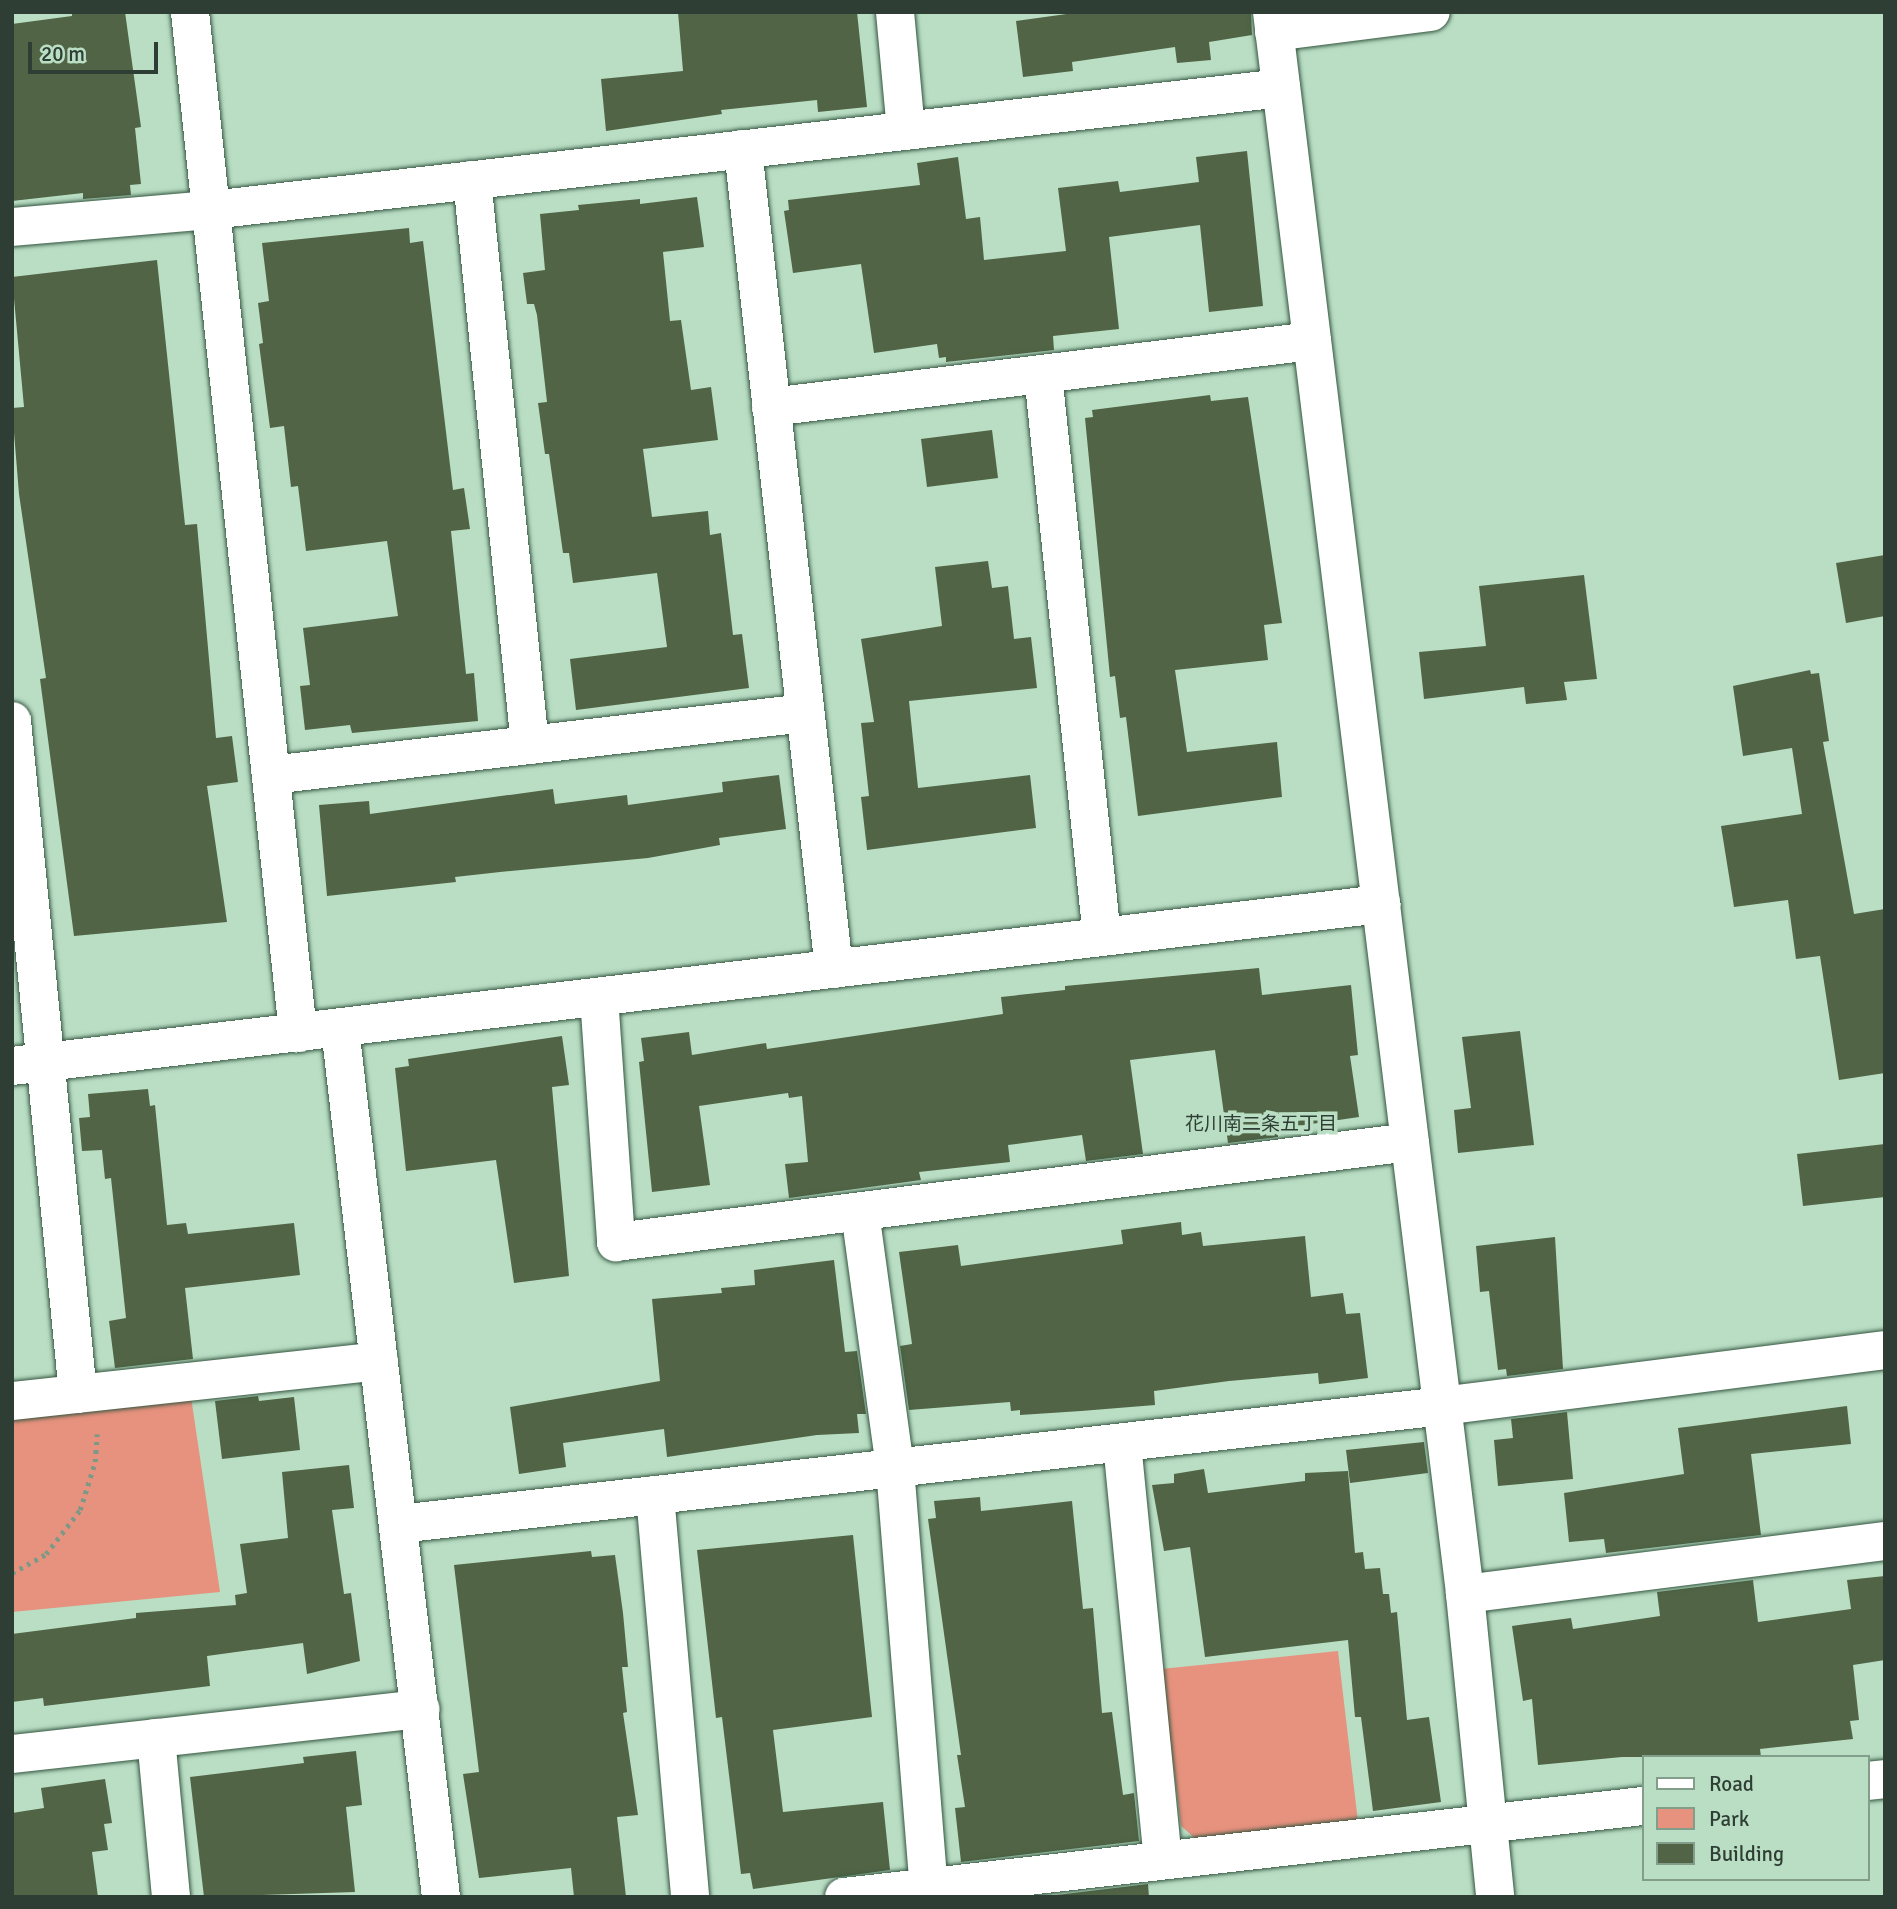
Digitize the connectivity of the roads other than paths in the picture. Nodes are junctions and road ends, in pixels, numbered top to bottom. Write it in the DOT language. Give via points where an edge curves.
graph roads {
  1 [pos="190,12"];
  2 [pos="895,12"];
  3 [pos="1431,12"];
  4 [pos="1273,22"];
  5 [pos="1282,88"];
  6 [pos="906,130"];
  7 [pos="743,149"];
  8 [pos="472,180"];
  9 [pos="211,209"];
  10 [pos="12,227"];
  11 [pos="1312,341"];
  12 [pos="1043,374"];
  13 [pos="771,407"];
  14 [pos="805,713"];
  15 [pos="12,721"];
  16 [pos="530,745"];
  17 [pos="271,775"];
  18 [pos="1381,904"];
  19 [pos="1102,937"];
  20 [pos="834,969"];
  21 [pos="599,997"];
  22 [pos="340,1028"];
  23 [pos="298,1033"];
  24 [pos="30,1064"];
  25 [pos="1410,1142"];
  26 [pos="860,1212"];
  27 [pos="1885,1350"];
  28 [pos="379,1361"];
  29 [pos="12,1401"];
  30 [pos="1442,1406"];
  31 [pos="88,1408"];
  32 [pos="1122,1443"];
  33 [pos="895,1468"];
  34 [pos="655,1495"];
  35 [pos="398,1524"];
  36 [pos="1885,1541"];
  37 [pos="1465,1594"];
  38 [pos="421,1709"];
  39 [pos="156,1738"];
  40 [pos="12,1754"];
  41 [pos="1642,1806"];
  42 [pos="1490,1823"];
  43 [pos="1163,1860"];
  44 [pos="929,1887"];
  45 [pos="171,1897"];
  46 [pos="441,1897"];
  47 [pos="690,1897"];
  48 [pos="844,1897"];
  49 [pos="1495,1897"];
  1 -- 9 [label="street"];
  2 -- 6 [label="street"];
  3 -- 4 [label="street"];
  4 -- 5 [label="street"];
  5 -- 6 [label="street"];
  5 -- 11 [label="street"];
  6 -- 7 [label="street"];
  7 -- 8 [label="street"];
  7 -- 13 [label="street"];
  8 -- 9 [label="street"];
  8 -- 16 [label="street"];
  9 -- 10 [label="street"];
  9 -- 17 [label="street"];
  11 -- 12 [label="street"];
  11 -- 18 [label="street"];
  12 -- 13 [label="street"];
  12 -- 19 [label="street"];
  13 -- 14 [label="street"];
  14 -- 16 [label="street"];
  14 -- 20 [label="street"];
  15 -- 24 [label="street"];
  16 -- 17 [label="street"];
  17 -- 23 [label="street"];
  18 -- 19 [label="street"];
  18 -- 25 [label="street"];
  19 -- 20 [label="street"];
  20 -- 21 [label="street"];
  21 -- 22 [label="street"];
  21 -- 26 [label="street" via="616,1242"];
  22 -- 23 [label="street"];
  22 -- 28 [label="street"];
  23 -- 24 [label="street"];
  24 -- 31 [label="street"];
  25 -- 26 [label="street"];
  25 -- 30 [label="street"];
  26 -- 33 [label="street"];
  27 -- 30 [label="street"];
  28 -- 31 [label="street"];
  28 -- 35 [label="street"];
  29 -- 31 [label="street"];
  30 -- 32 [label="street"];
  30 -- 37 [label="street"];
  32 -- 33 [label="street"];
  32 -- 43 [label="street"];
  33 -- 34 [label="street"];
  33 -- 44 [label="street"];
  34 -- 35 [label="street"];
  34 -- 47 [label="street"];
  35 -- 38 [label="street"];
  36 -- 37 [label="street"];
  37 -- 42 [label="street"];
  38 -- 39 [label="street"];
  38 -- 46 [label="street"];
  39 -- 40 [label="street"];
  39 -- 45 [label="street"];
  41 -- 42 [label="street"];
  42 -- 43 [label="street"];
  42 -- 49 [label="street"];
  43 -- 44 [label="street"];
  44 -- 48 [label="street"];
}
